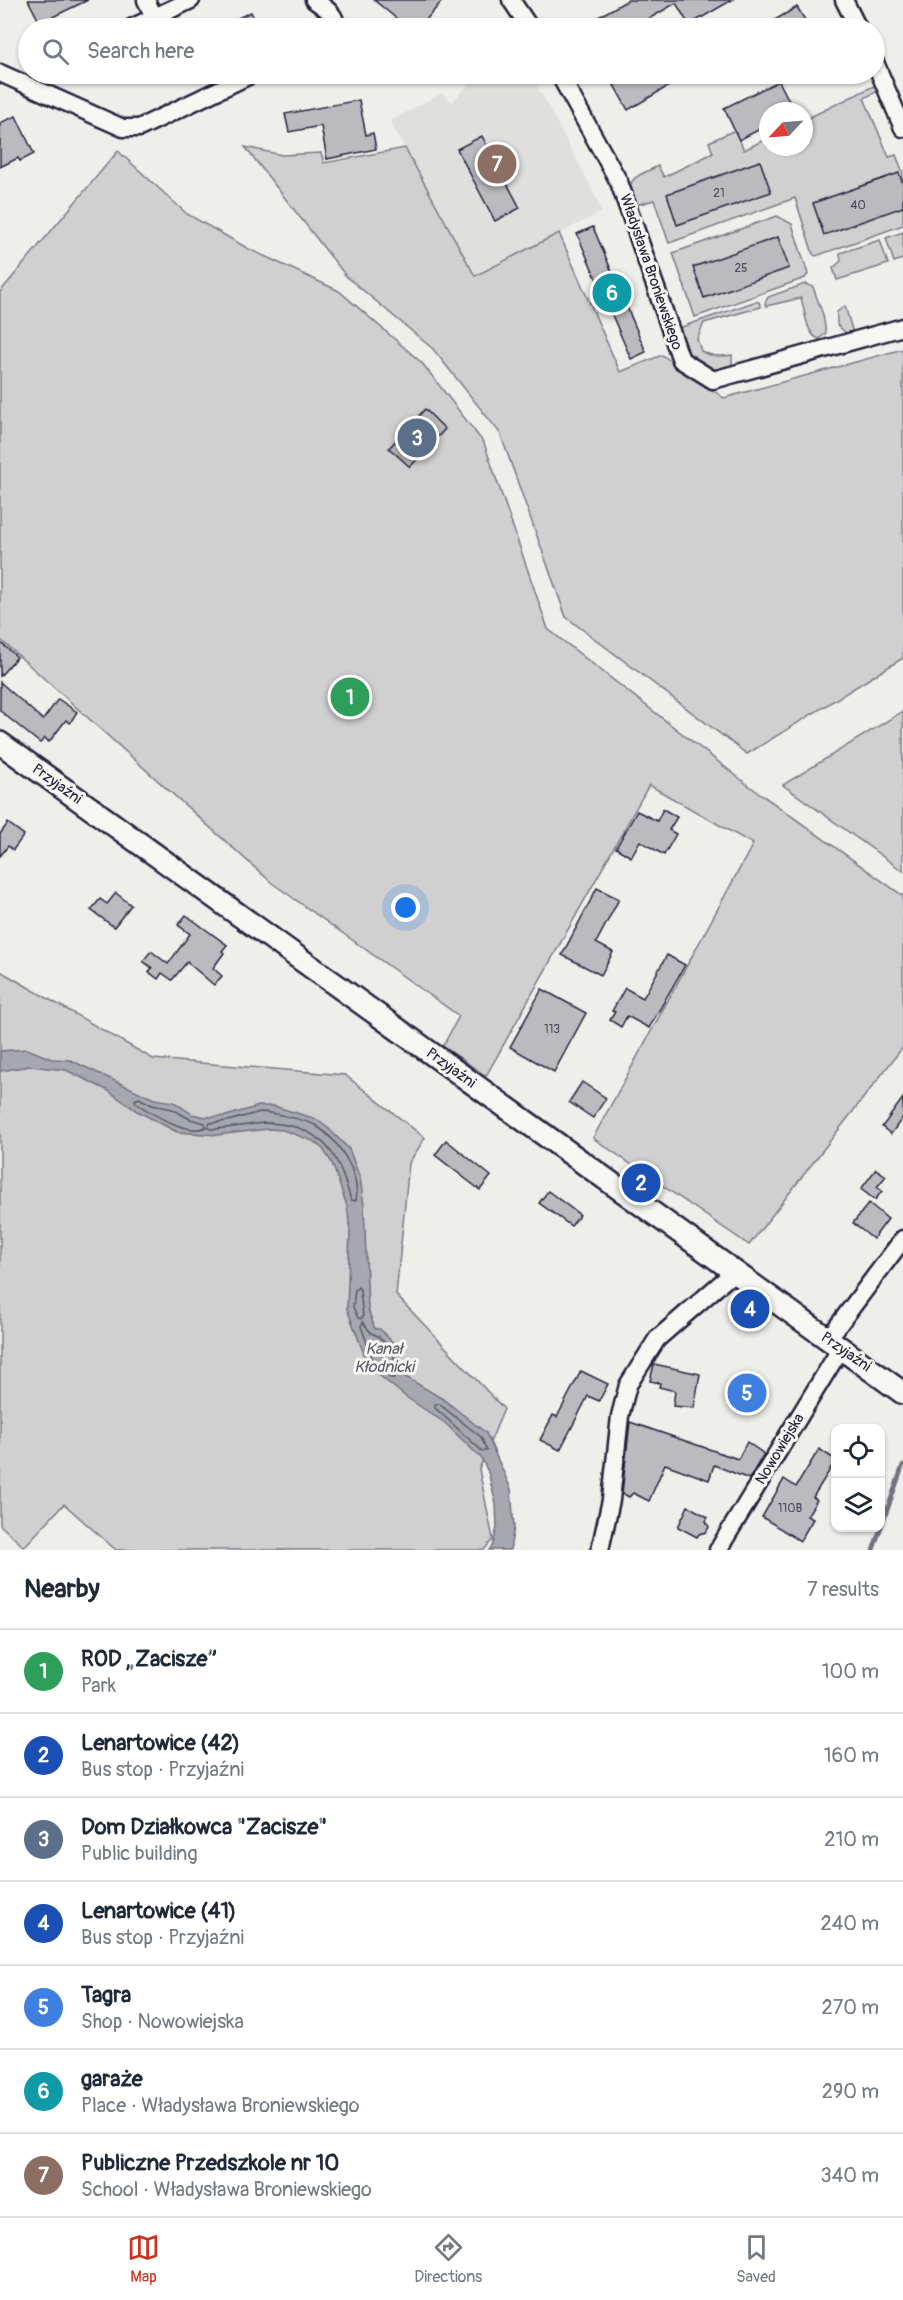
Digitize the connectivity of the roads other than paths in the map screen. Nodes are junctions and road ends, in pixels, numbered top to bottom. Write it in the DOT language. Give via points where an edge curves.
graph roads {
  1 [pos="146,0"];
  2 [pos="190,0"];
  3 [pos="314,0"];
  4 [pos="511,0"];
  5 [pos="844,0"];
  6 [pos="154,17"];
  7 [pos="334,18"];
  8 [pos="523,18"];
  9 [pos="853,18"];
  10 [pos="0,73"];
  11 [pos="18,81"];
  12 [pos="24,84"];
  13 [pos="231,84"];
  14 [pos="565,84"];
  15 [pos="884,84"];
  16 [pos="903,128"];
  17 [pos="903,327"];
  18 [pos="0,743"];
  19 [pos="903,1239"];
  20 [pos="734,1272"];
  21 [pos="834,1343"];
  22 [pos="903,1393"];
  23 [pos="600,1550"];
  24 [pos="718,1550"];
  1 -- 6 [label="street"];
  2 -- 6 [label="street"];
  3 -- 7 [label="street"];
  4 -- 8 [label="street"];
  5 -- 9 [label="street"];
  10 -- 11 [label="street"];
  12 -- 13 [label="street" via="123,128 139,128"];
  14 -- 17 [label="street, Władysława Broniewskiego" via="619,182 681,360 713,380"];
  15 -- 16 [label="street"];
  18 -- 20 [label="main road, Przyjaźni"];
  19 -- 21 [label="street, Nowowiejska"];
  20 -- 21 [label="main road, Przyjaźni"];
  20 -- 23 [label="street" via="657,1339 628,1385"];
  21 -- 22 [label="main road, Przyjaźni"];
  21 -- 24 [label="street, Nowowiejska"];
}
